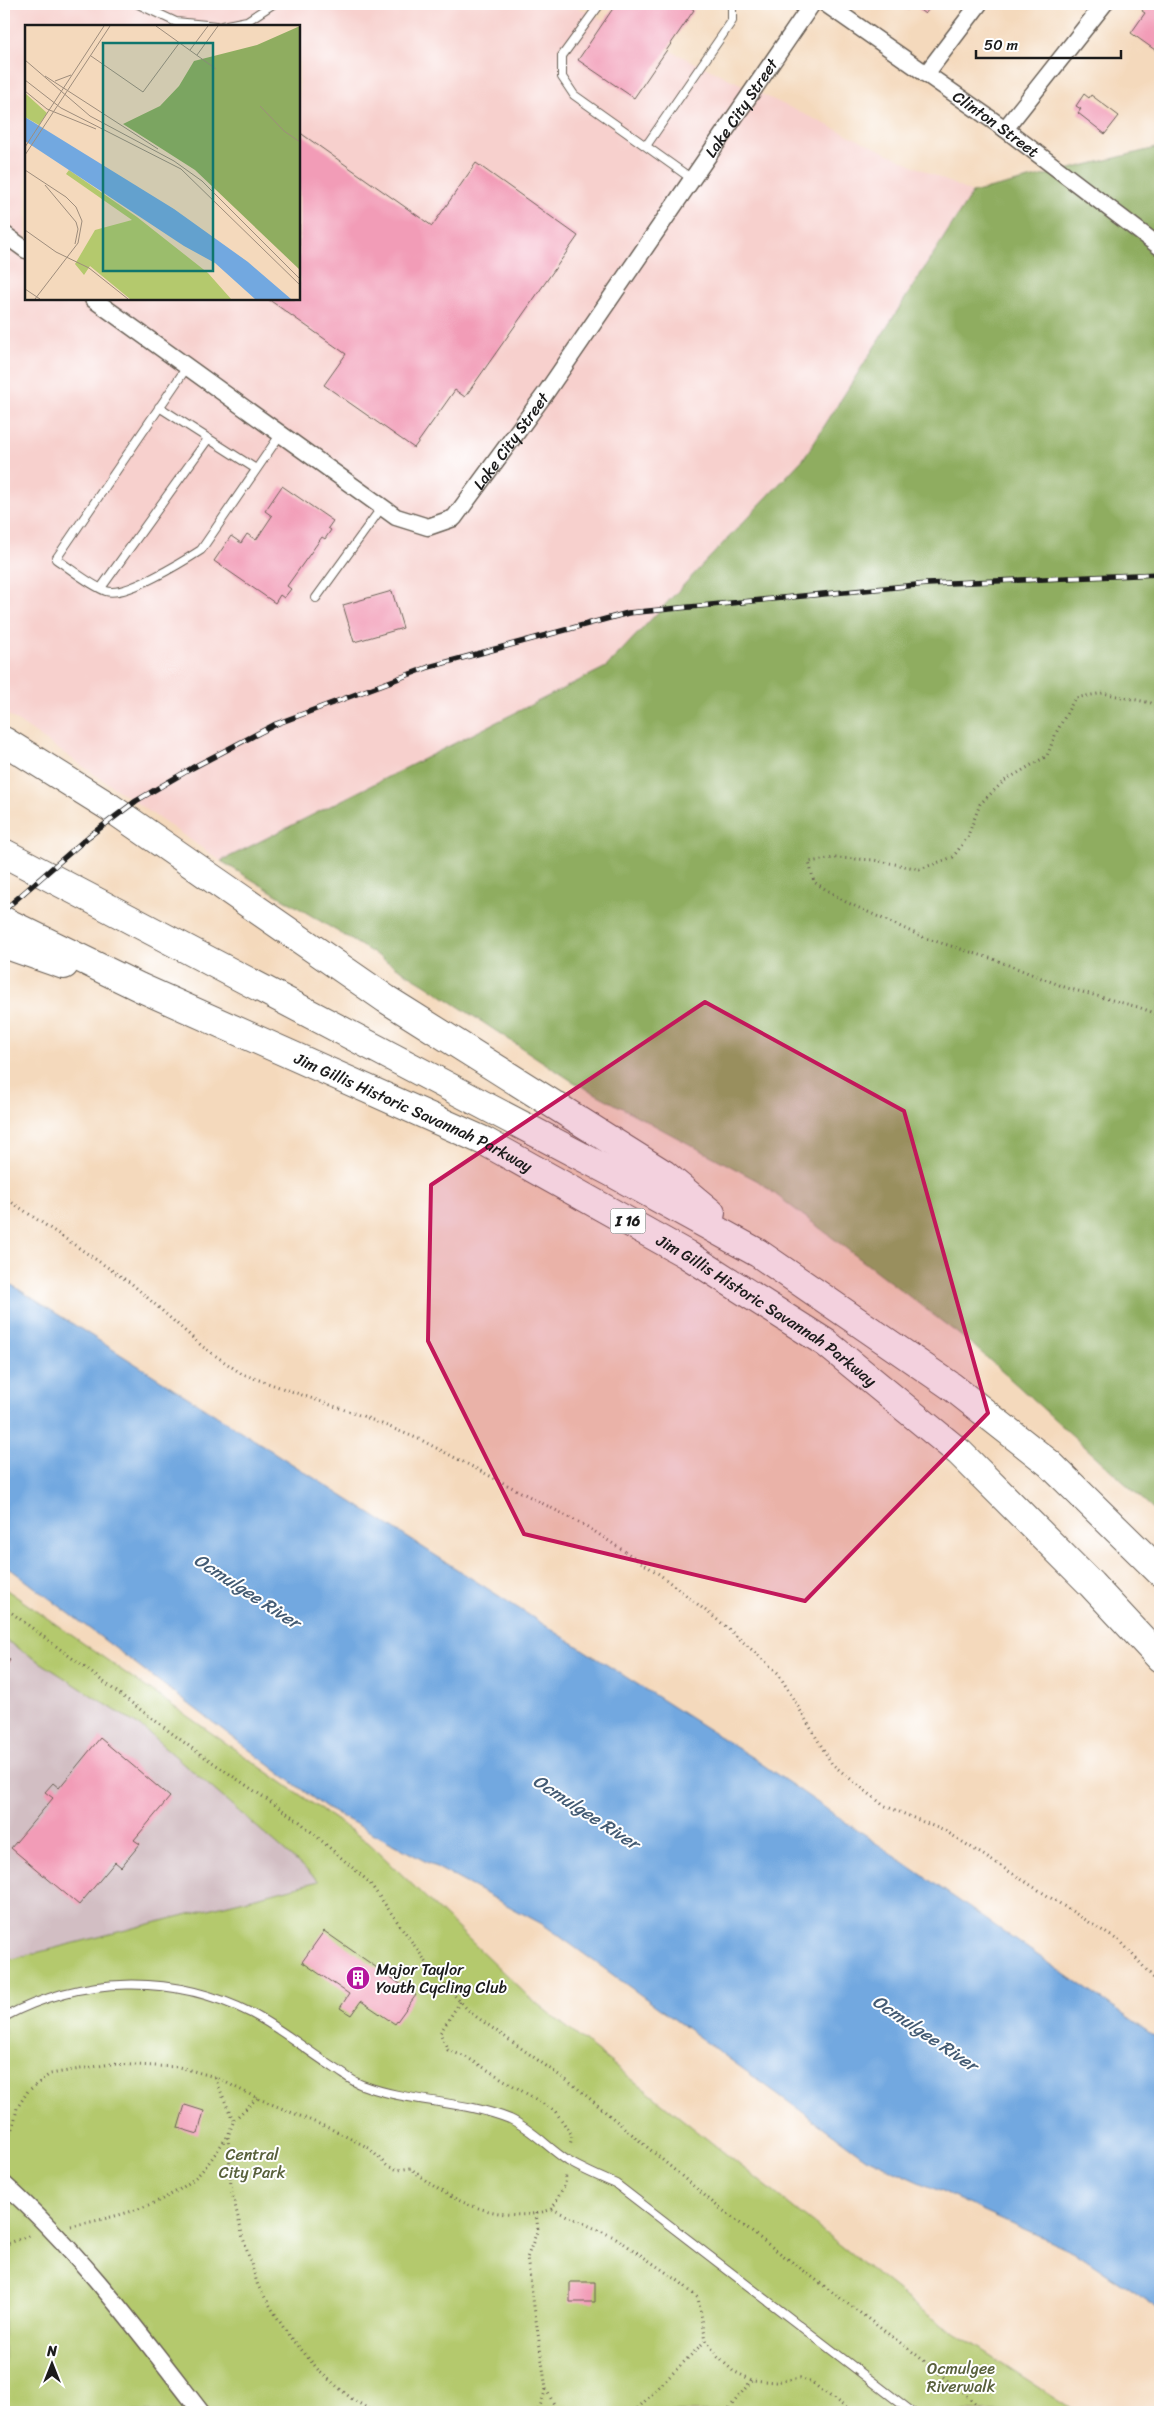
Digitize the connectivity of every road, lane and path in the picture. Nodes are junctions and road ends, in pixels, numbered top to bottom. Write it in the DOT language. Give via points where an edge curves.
graph roads {
  1 [pos="138,4"];
  2 [pos="273,4"];
  3 [pos="600,4"];
  4 [pos="732,4"];
  5 [pos="812,4"];
  6 [pos="826,4"];
  7 [pos="979,4"];
  8 [pos="1104,4"];
  9 [pos="206,25"];
  10 [pos="226,25"];
  11 [pos="926,74"];
  12 [pos="1004,129"];
  13 [pos="646,146"];
  14 [pos="692,179"];
  15 [pos="4,234"];
  16 [pos="1160,247"];
  17 [pos="25,249"];
  18 [pos="94,300"];
  19 [pos="187,367"];
  20 [pos="159,407"];
  21 [pos="280,434"];
  22 [pos="208,439"];
  23 [pos="256,469"];
  24 [pos="382,507"];
  25 [pos="101,588"];
  26 [pos="316,598"];
  27 [pos="1160,708"];
  28 [pos="4,740"];
  29 [pos="4,853"];
  30 [pos="4,921"];
  31 [pos="4,944"];
  32 [pos="139,987"];
  33 [pos="1160,1015"];
  34 [pos="4,1197"];
  35 [pos="758,1253"];
  36 [pos="1160,1572"];
  37 [pos="4,1607"];
  38 [pos="1160,1658"];
  39 [pos="1160,1985"];
  40 [pos="460,2002"];
  41 [pos="4,2017"];
  42 [pos="215,2077"];
  43 [pos="257,2098"];
  44 [pos="234,2120"];
  45 [pos="228,2136"];
  46 [pos="4,2141"];
  47 [pos="568,2161"];
  48 [pos="4,2184"];
  49 [pos="552,2209"];
  50 [pos="536,2213"];
  51 [pos="51,2230"];
  52 [pos="4,2245"];
  53 [pos="706,2340"];
  54 [pos="752,2380"];
  55 [pos="546,2389"];
  56 [pos="201,2412"];
  57 [pos="374,2412"];
  58 [pos="538,2412"];
  59 [pos="558,2412"];
  60 [pos="634,2412"];
  61 [pos="726,2412"];
  62 [pos="852,2412"];
  63 [pos="912,2412"];
  64 [pos="986,2412"];
  1 -- 9 [label="lane" via="176,22"];
  2 -- 10 [label="lane" via="247,20"];
  3 -- 13 [label="lane" via="562,56 562,77 574,95"];
  4 -- 13 [label="lane" via="732,21"];
  5 -- 14 [label="street, Lake City Street"];
  6 -- 11 [label="street, Clinton Street"];
  7 -- 11 [label="street"];
  8 -- 12 [label="street"];
  11 -- 12 [label="street, Clinton Street"];
  12 -- 16 [label="street, Clinton Street"];
  13 -- 14 [label="lane"];
  14 -- 24 [label="street, Lake City Street" via="546,394 454,518 428,527 396,516"];
  15 -- 17 [label="street"];
  18 -- 19 [label="street, Lake City Street"];
  19 -- 20 [label="lane"];
  19 -- 21 [label="street, Lake City Street"];
  20 -- 22 [label="lane"];
  20 -- 25 [label="lane" via="56,559"];
  21 -- 23 [label="lane"];
  21 -- 24 [label="street, Lake City Street"];
  22 -- 23 [label="lane"];
  22 -- 25 [label="lane"];
  23 -- 25 [label="lane" via="201,550 182,563 121,591"];
  24 -- 26 [label="lane"];
  27 -- 33 [label="path" via="1151,703 1103,693 1075,698 1047,756 1004,781 980,804 967,838 953,857 920,869 866,859 834,858 809,862 814,882 846,902 925,938 993,959 1067,988"];
  28 -- 35 [label="highway" via="108,806 386,999 664,1174"];
  29 -- 35 [label="highway, Jim Gillis Historic Savannah Parkway / I 16" via="611,1172"];
  30 -- 32 [label="highway, Jim Gillis Historic Savannah Parkway / I 16"];
  31 -- 32 [label="highway"];
  32 -- 38 [label="highway, Jim Gillis Historic Savannah Parkway / I 16" via="484,1141 686,1254 826,1343 960,1453"];
  34 -- 39 [label="path" via="132,1284 203,1347 242,1374 421,1440 586,1526 659,1574 778,1673 832,1764 883,1805 947,1832 1122,1944"];
  35 -- 36 [label="highway, Jim Gillis Historic Savannah Parkway / I 16" via="951,1386 1050,1464"];
  37 -- 40 [label="path" via="193,1749 300,1822 370,1882 437,1977"];
  40 -- 47 [label="path" via="440,2033 448,2050 468,2058 555,2111 572,2135"];
  40 -- 64 [label="path" via="470,2013 576,2087 717,2206 918,2356"];
  41 -- 47 [label="lane" via="21,2008 74,1991 106,1985 136,1983 190,1990 251,2013 361,2085 472,2107 511,2120"];
  42 -- 43 [label="path"];
  42 -- 44 [label="path"];
  42 -- 46 [label="path" via="179,2067 111,2064 50,2074 28,2091 17,2108 13,2128"];
  43 -- 44 [label="path"];
  43 -- 50 [label="path" via="369,2148 388,2166 398,2170 411,2168 425,2182 458,2200 489,2210"];
  44 -- 45 [label="path"];
  45 -- 51 [label="path" via="199,2174 168,2198 100,2220"];
  45 -- 57 [label="path" via="230,2188 258,2286 285,2330 320,2372 352,2400"];
  47 -- 49 [label="path" via="565,2184"];
  47 -- 63 [label="lane" via="616,2184"];
  48 -- 51 [label="street"];
  49 -- 50 [label="path"];
  49 -- 53 [label="path" via="616,2238 680,2282 698,2298"];
  50 -- 55 [label="path" via="538,2229 528,2258"];
  51 -- 52 [label="path"];
  51 -- 56 [label="street" via="112,2298"];
  53 -- 54 [label="path" via="723,2362"];
  53 -- 60 [label="path"];
  54 -- 61 [label="path"];
  54 -- 62 [label="path" via="775,2382 800,2378"];
  55 -- 58 [label="path"];
  55 -- 59 [label="path"];
}
